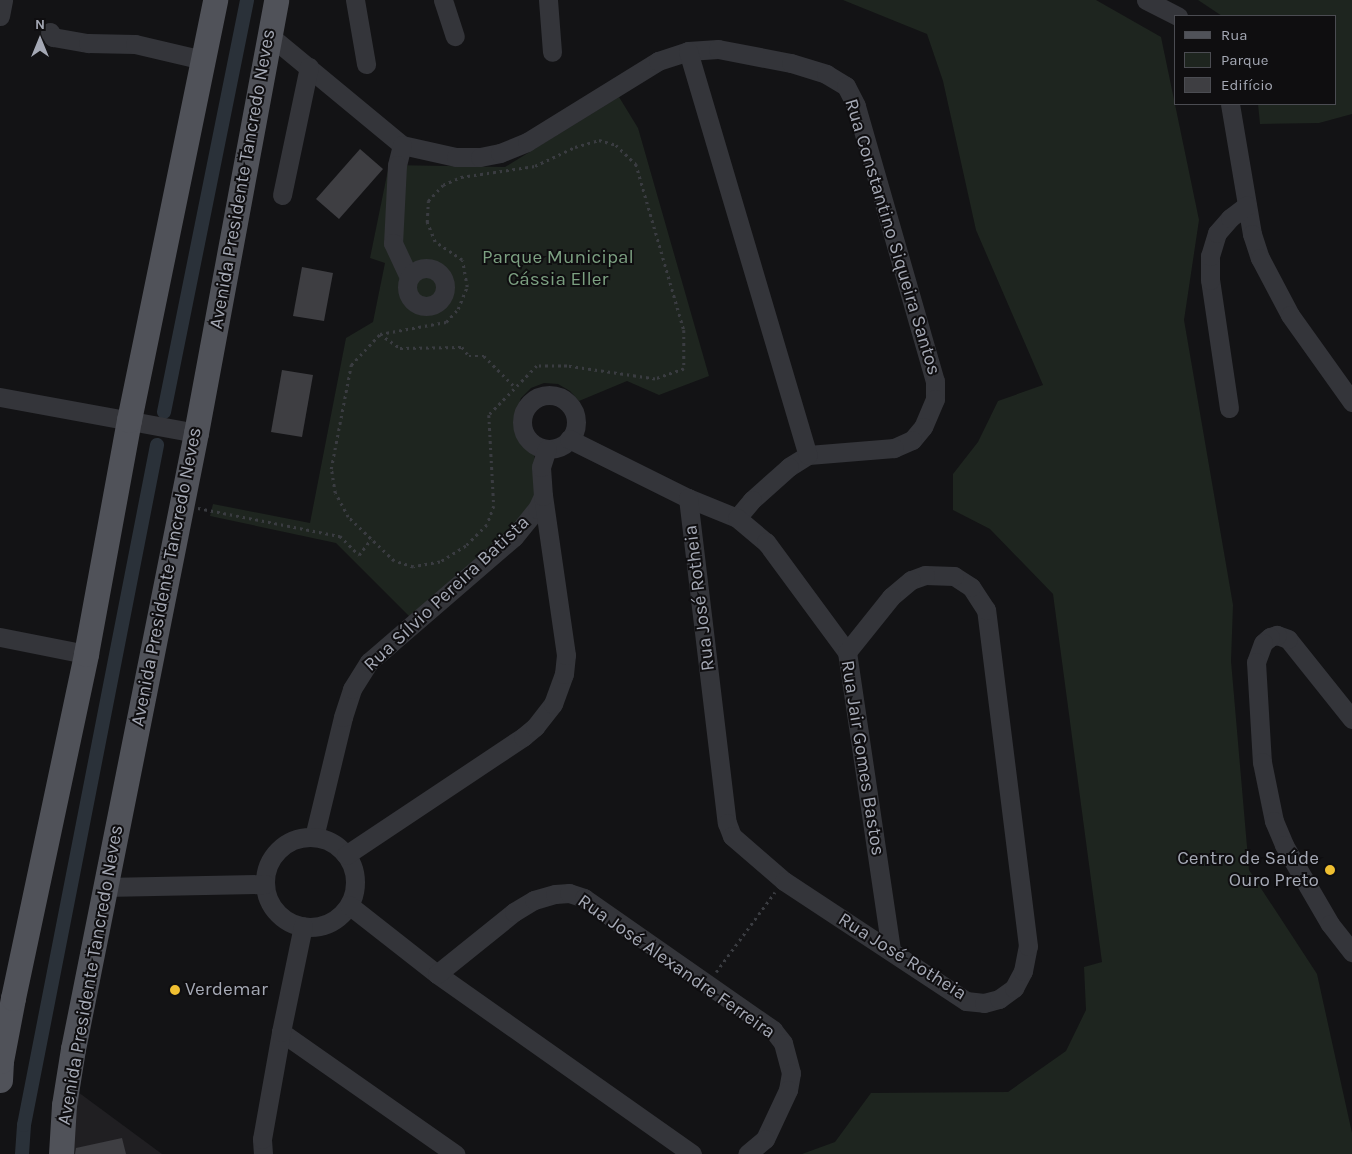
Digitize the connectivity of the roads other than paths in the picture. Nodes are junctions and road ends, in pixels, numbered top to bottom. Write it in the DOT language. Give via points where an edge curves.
graph roads {
  1 [pos="3,0"];
  2 [pos="215,0"];
  3 [pos="276,0"];
  4 [pos="355,0"];
  5 [pos="443,0"];
  6 [pos="548,0"];
  7 [pos="1146,0"];
  8 [pos="1176,15"];
  9 [pos="0,16"];
  10 [pos="50,32"];
  11 [pos="269,35"];
  12 [pos="455,36"];
  13 [pos="688,51"];
  14 [pos="552,52"];
  15 [pos="203,60"];
  16 [pos="366,64"];
  17 [pos="309,67"];
  18 [pos="1230,105"];
  19 [pos="402,145"];
  20 [pos="282,195"];
  21 [pos="1247,205"];
  22 [pos="409,277"];
  23 [pos="0,397"];
  24 [pos="1352,402"];
  25 [pos="1229,408"];
  26 [pos="140,422"];
  27 [pos="196,433"];
  28 [pos="569,439"];
  29 [pos="547,448"];
  30 [pos="808,456"];
  31 [pos="542,496"];
  32 [pos="688,498"];
  33 [pos="737,518"];
  34 [pos="514,537"];
  35 [pos="551,551"];
  36 [pos="0,637"];
  37 [pos="847,652"];
  38 [pos="86,654"];
  39 [pos="1352,719"];
  40 [pos="314,837"];
  41 [pos="346,855"];
  42 [pos="265,884"];
  43 [pos="104,887"];
  44 [pos="349,904"];
  45 [pos="303,926"];
  46 [pos="891,951"];
  47 [pos="1352,952"];
  48 [pos="437,974"];
  49 [pos="6,994"];
  50 [pos="281,1032"];
  51 [pos="0,1067"];
  52 [pos="61,1154"];
  53 [pos="263,1154"];
  54 [pos="455,1154"];
  55 [pos="692,1154"];
  56 [pos="747,1154"];
  1 -- 9 [label="street"];
  2 -- 15 [label="main road"];
  3 -- 11 [label="main road, Avenida Presidente Tancredo Neves"];
  4 -- 16 [label="street"];
  5 -- 12 [label="street"];
  6 -- 14 [label="street"];
  7 -- 8 [label="street"];
  10 -- 15 [label="street" via="53,37 88,43 135,44"];
  11 -- 17 [label="street, Rua Constantino Siqueira Santos"];
  11 -- 27 [label="main road, Avenida Presidente Tancredo Neves"];
  13 -- 19 [label="street, Rua Constantino Siqueira Santos" via="658,61 527,142 500,154 456,157"];
  13 -- 30 [label="street"];
  13 -- 30 [label="street, Rua Constantino Siqueira Santos" via="718,50 791,63 826,74 846,86 856,106 935,382 934,399 923,427 912,440 894,448"];
  15 -- 26 [label="main road"];
  17 -- 19 [label="street, Rua Constantino Siqueira Santos"];
  17 -- 20 [label="street"];
  18 -- 21 [label="street"];
  19 -- 22 [label="street" via="397,165 393,242"];
  21 -- 24 [label="street" via="1252,234 1264,266 1290,315"];
  21 -- 25 [label="street" via="1217,234 1210,256 1210,280"];
  23 -- 26 [label="street"];
  26 -- 27 [label="street"];
  26 -- 38 [label="main road"];
  27 -- 43 [label="main road, Avenida Presidente Tancredo Neves"];
  28 -- 29 [label="street" via="559,446"];
  28 -- 29 [label="street" via="575,429 572,408 554,395 538,397 525,408 522,429 536,446"];
  28 -- 32 [label="street, Rua Jair Gomes Bastos"];
  29 -- 31 [label="street" via="541,467"];
  30 -- 33 [label="street, Rua Constantino Siqueira Santos" via="789,467"];
  31 -- 34 [label="street, Rua Sílvio Pereira Batista" via="537,509"];
  31 -- 35 [label="street"];
  32 -- 33 [label="street, Rua Jair Gomes Bastos"];
  32 -- 46 [label="street, Rua José Rotheia" via="727,823 732,836 784,881"];
  33 -- 37 [label="street, Rua Jair Gomes Bastos" via="766,542"];
  34 -- 35 [label="street" via="528,535 539,539"];
  34 -- 40 [label="street, Rua Sílvio Pereira Batista" via="369,662 352,690 343,717"];
  35 -- 41 [label="street" via="566,655 564,674 553,704 535,728"];
  36 -- 38 [label="street"];
  37 -- 46 [label="street, Rua Jair Gomes Bastos"];
  37 -- 46 [label="street, Rua José Rotheia" via="891,597 924,575 954,576 971,587 986,610 1028,946 1023,971 1014,988 999,999 984,1003 966,1001"];
  38 -- 49 [label="main road"];
  39 -- 47 [label="street" via="1291,641 1284,636 1270,637 1259,651 1256,662 1262,762 1268,799 1284,845 1330,924"];
  40 -- 41 [label="street" via="326,840"];
  40 -- 42 [label="street" via="299,838 285,844 266,869"];
  41 -- 44 [label="street" via="355,879"];
  42 -- 43 [label="street"];
  42 -- 45 [label="street" via="267,896 281,916"];
  43 -- 52 [label="main road, Avenida Presidente Tancredo Neves" via="64,1104"];
  44 -- 45 [label="street" via="337,918 321,925"];
  44 -- 48 [label="street"];
  45 -- 50 [label="street"];
  48 -- 55 [label="street"];
  48 -- 56 [label="street, Rua José Alexandre Ferreira" via="514,912 534,900 570,893 584,898 773,1030 783,1043 791,1073 788,1090 765,1140"];
  49 -- 51 [label="main road"];
  50 -- 53 [label="street" via="262,1139"];
  50 -- 54 [label="street"];
}
